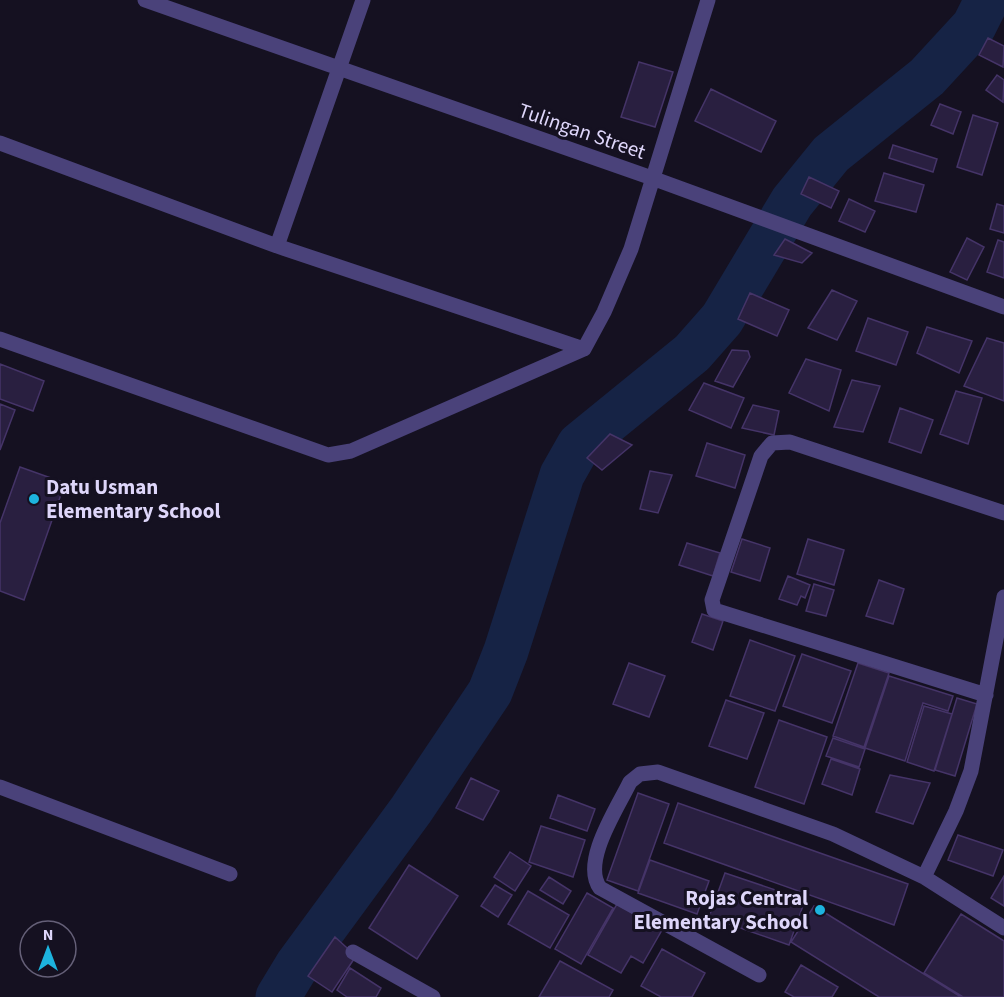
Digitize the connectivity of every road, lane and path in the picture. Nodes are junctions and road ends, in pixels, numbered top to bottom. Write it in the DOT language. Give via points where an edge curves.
graph roads {
  1 [pos="145,0"];
  2 [pos="363,0"];
  3 [pos="708,0"];
  4 [pos="339,68"];
  5 [pos="0,143"];
  6 [pos="652,178"];
  7 [pos="278,246"];
  8 [pos="1004,307"];
  9 [pos="0,339"];
  10 [pos="584,349"];
  11 [pos="1004,513"];
  12 [pos="1004,597"];
  13 [pos="986,695"];
  14 [pos="0,787"];
  15 [pos="230,874"];
  16 [pos="924,878"];
  17 [pos="1004,928"];
  18 [pos="353,952"];
  19 [pos="759,975"];
  20 [pos="433,997"];
  1 -- 4 [label="street, Tulingan Street"];
  2 -- 4 [label="street"];
  3 -- 6 [label="street"];
  4 -- 6 [label="street, Tulingan Street"];
  4 -- 7 [label="street"];
  5 -- 7 [label="street"];
  6 -- 8 [label="street, Tulingan Street"];
  6 -- 10 [label="street" via="631,249"];
  7 -- 10 [label="street"];
  9 -- 10 [label="street" via="328,455 351,451"];
  11 -- 13 [label="street" via="790,442 772,442 761,456 711,605 714,610"];
  12 -- 13 [label="street"];
  13 -- 16 [label="street" via="971,771"];
  14 -- 15 [label="street"];
  16 -- 17 [label="street"];
  16 -- 19 [label="street" via="833,834 658,772 640,774 630,782 596,854 594,880 600,888"];
  18 -- 20 [label="street"];
}
